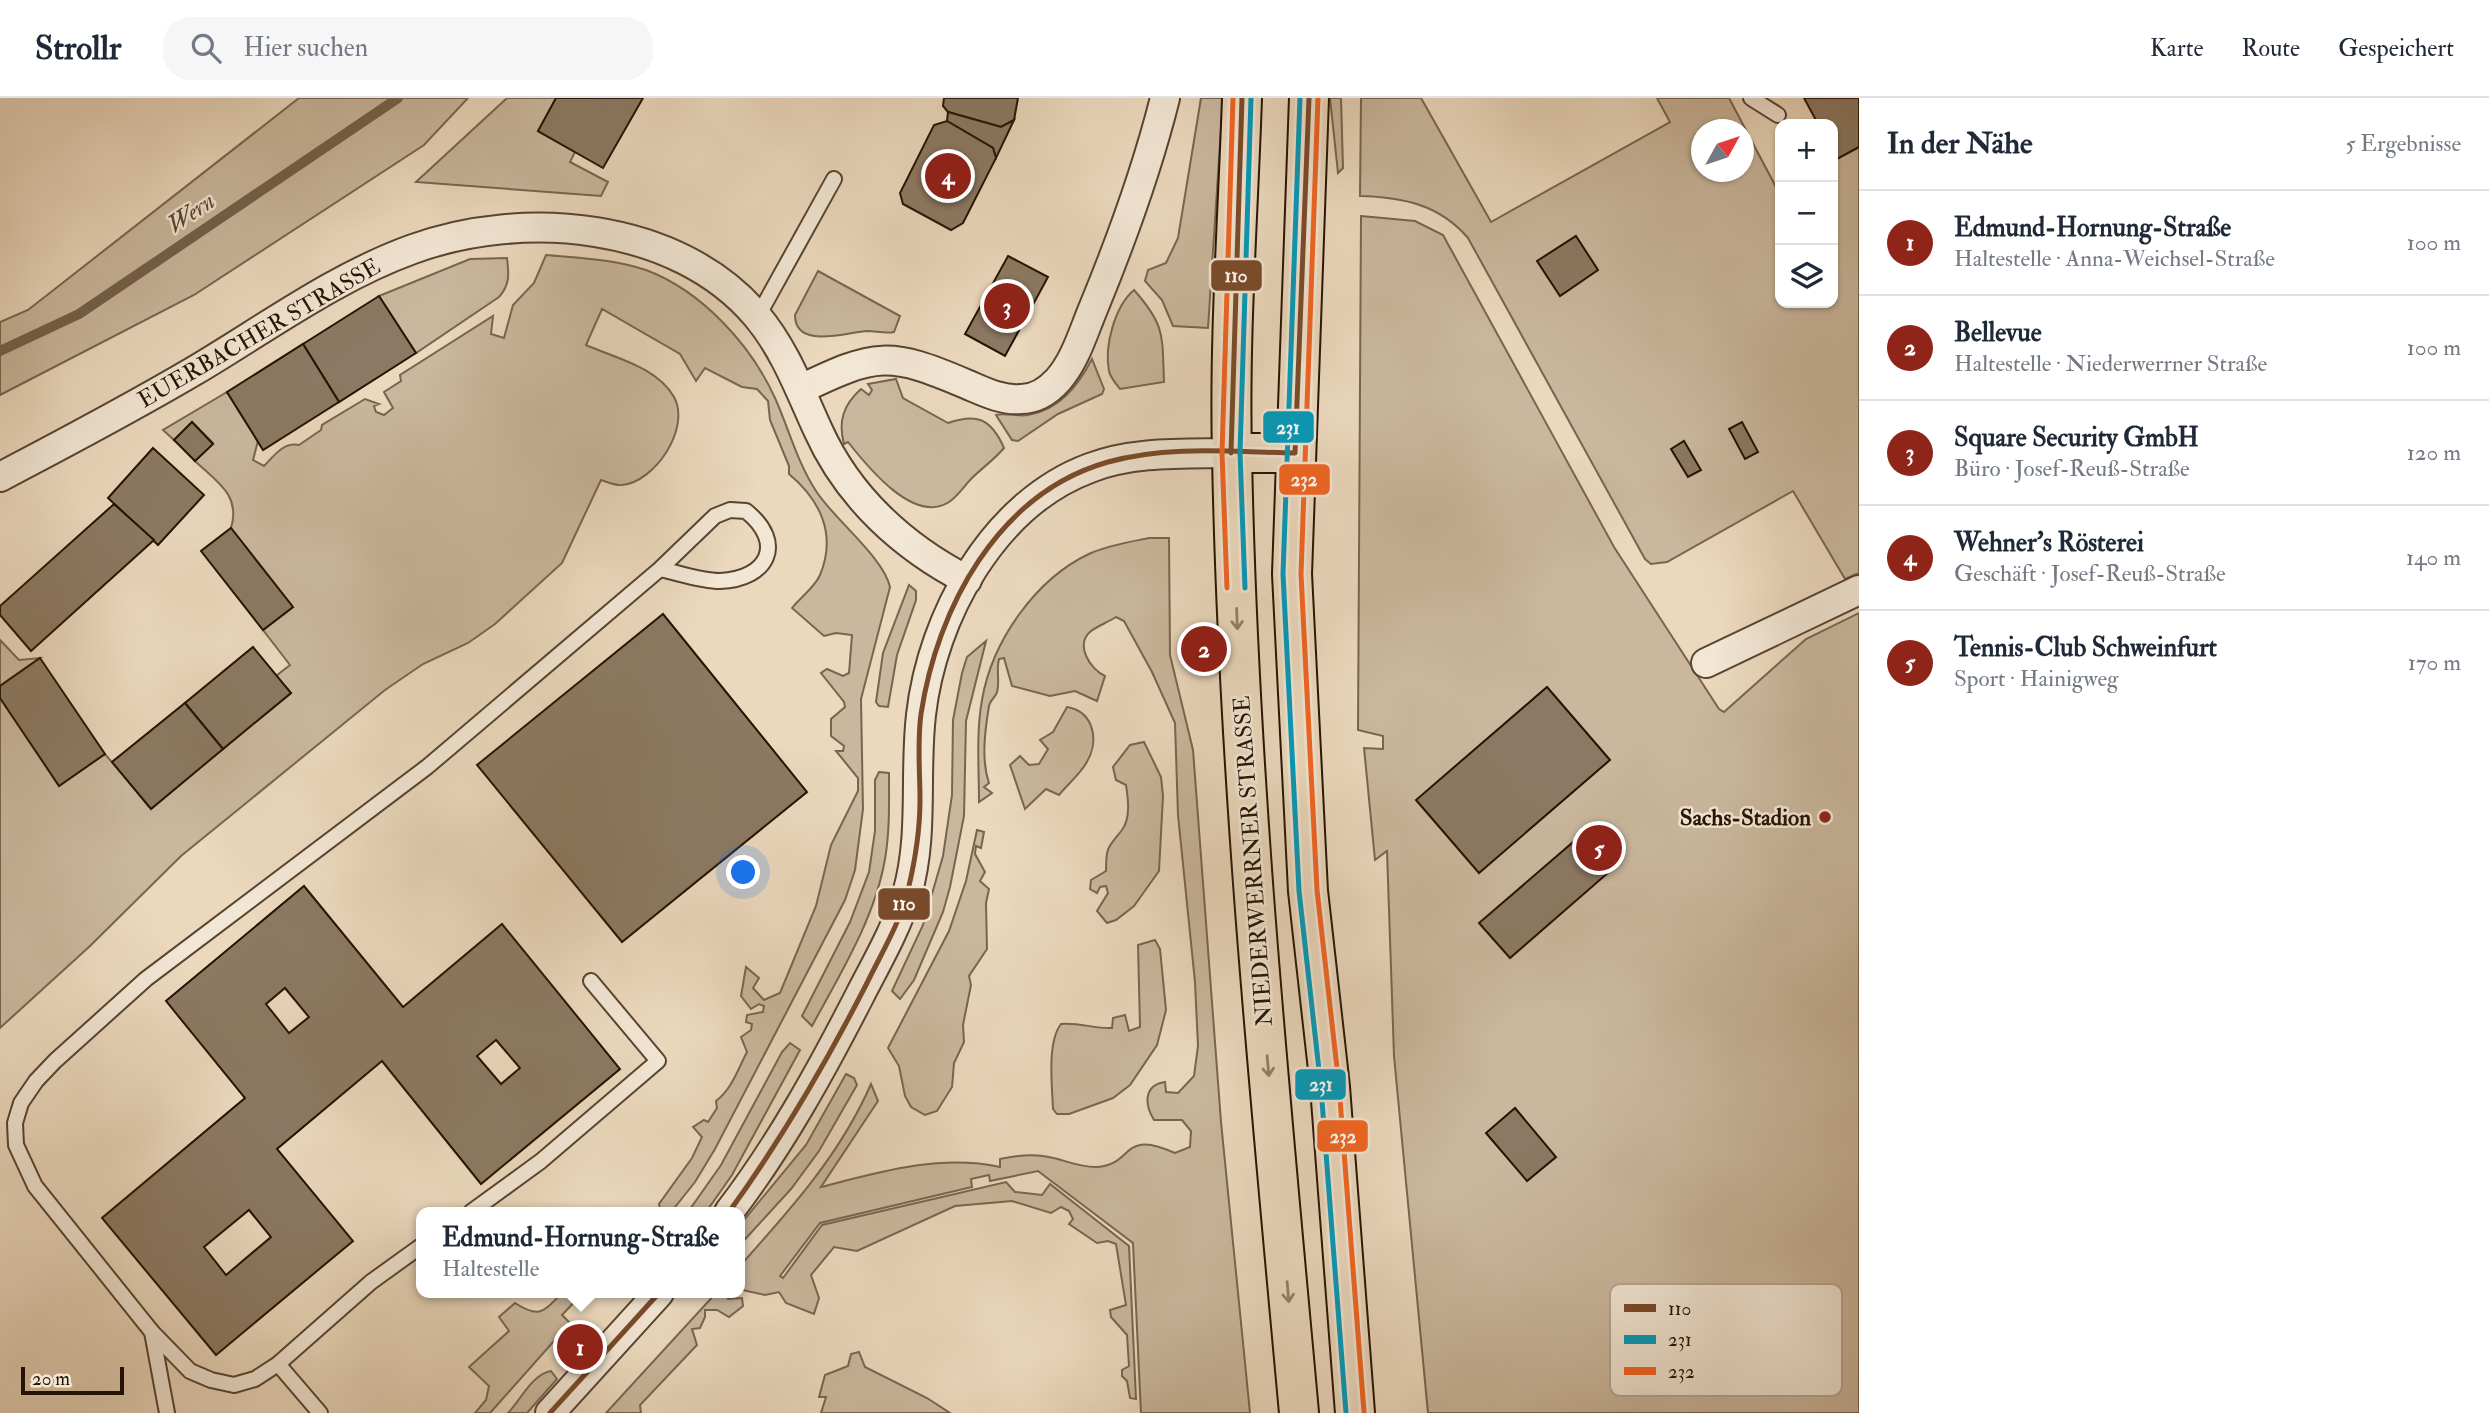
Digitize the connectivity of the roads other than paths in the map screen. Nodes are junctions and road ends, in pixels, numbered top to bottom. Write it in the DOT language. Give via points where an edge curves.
graph roads {
  1 [pos="1165,98"];
  2 [pos="1242,98"];
  3 [pos="1309,98"];
  4 [pos="1751,98"];
  5 [pos="1778,115"];
  6 [pos="834,179"];
  7 [pos="758,316"];
  8 [pos="801,389"];
  9 [pos="1231,453"];
  10 [pos="1295,453"];
  11 [pos="0,477"];
  12 [pos="660,569"];
  13 [pos="967,580"];
  14 [pos="1859,590"];
  15 [pos="1706,663"];
  16 [pos="591,981"];
  17 [pos="478,1207"];
  18 [pos="733,1207"];
  19 [pos="416,1250"];
  20 [pos="654,1298"];
  21 [pos="152,1332"];
  22 [pos="278,1364"];
  23 [pos="167,1413"];
  24 [pos="320,1413"];
  25 [pos="550,1413"];
  26 [pos="1299,1413"];
  27 [pos="1355,1413"];
  1 -- 8 [label="street" via="1110,268 1079,345 1059,379 1035,397 1021,400 992,395 932,368 901,360 857,364"];
  2 -- 9 [label="main road, NIEDERWERRNER STRASSE"];
  3 -- 10 [label="main road"];
  4 -- 5 [label="lane"];
  6 -- 7 [label="lane"];
  7 -- 8 [label="street, EUERBACHER STRASSE"];
  7 -- 11 [label="street, EUERBACHER STRASSE" via="717,278 634,238 591,230 464,234 362,270 192,373"];
  8 -- 13 [label="street, EUERBACHER STRASSE" via="832,458 865,502 908,544"];
  9 -- 10 [label="main road"];
  9 -- 13 [label="street" via="1125,459 1068,478 1020,514"];
  9 -- 26 [label="main road, NIEDERWERRNER STRASSE, one-way" via="1254,904"];
  10 -- 27 [label="main road" via="1292,574 1304,827"];
  12 -- 12 [label="lane" via="718,581 738,578 766,561 771,549 768,534 746,511 730,510 715,516"];
  12 -- 21 [label="lane" via="427,767 146,979 36,1081 22,1102 15,1123 16,1145 35,1186"];
  13 -- 18 [label="street" via="946,622 925,687 917,840 899,916 807,1098"];
  14 -- 15 [label="street"];
  16 -- 17 [label="lane" via="658,1061 541,1161"];
  19 -- 22 [label="lane" via="371,1282"];
  20 -- 25 [label="street"];
  21 -- 22 [label="lane" via="190,1371 211,1380 234,1385 255,1379"];
  21 -- 23 [label="lane"];
  22 -- 24 [label="lane"];
}
